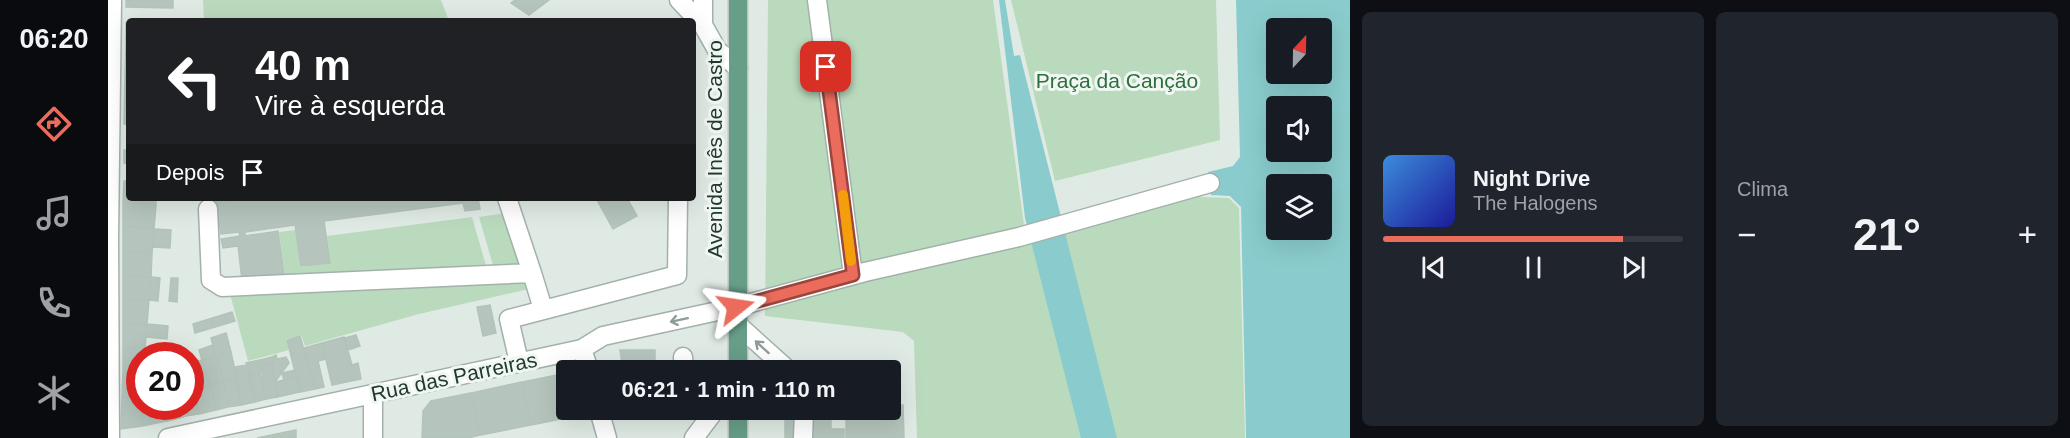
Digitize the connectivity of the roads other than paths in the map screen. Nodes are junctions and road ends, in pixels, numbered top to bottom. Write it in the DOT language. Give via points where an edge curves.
graph roads {
  1 [pos="112,0"];
  2 [pos="679,0"];
  3 [pos="703,0"];
  4 [pos="738,0"];
  5 [pos="817,0"];
  6 [pos="704,25"];
  7 [pos="738,68"];
  8 [pos="1209,183"];
  9 [pos="508,201"];
  10 [pos="678,201"];
  11 [pos="208,209"];
  12 [pos="532,273"];
  13 [pos="853,275"];
  14 [pos="543,309"];
  15 [pos="736,315"];
  16 [pos="582,349"];
  17 [pos="586,360"];
  18 [pos="738,360"];
  19 [pos="779,360"];
  20 [pos="519,362"];
  21 [pos="373,394"];
  22 [pos="602,420"];
  23 [pos="708,420"];
  24 [pos="738,420"];
  25 [pos="804,420"];
  26 [pos="110,438"];
  27 [pos="168,438"];
  28 [pos="373,438"];
  29 [pos="607,438"];
  30 [pos="694,438"];
  31 [pos="738,438"];
  32 [pos="804,438"];
  1 -- 26 [label="street"];
  2 -- 6 [label="street"];
  3 -- 6 [label="street"];
  4 -- 7 [label="main road, Avenida Inês de Castro"];
  5 -- 13 [label="street"];
  6 -- 7 [label="street" via="717,50"];
  7 -- 15 [label="main road, Avenida Inês de Castro"];
  8 -- 13 [label="street, Rua das Parreiras" via="1027,235"];
  9 -- 12 [label="street"];
  10 -- 14 [label="street" via="676,275"];
  11 -- 12 [label="street" via="211,280 222,287"];
  12 -- 14 [label="street"];
  13 -- 15 [label="street, Rua das Parreiras"];
  14 -- 20 [label="street" via="509,319"];
  15 -- 16 [label="street, Rua das Parreiras, one-way" via="603,336"];
  15 -- 18 [label="main road, Avenida Inês de Castro"];
  19 -- 15 [label="street, one-way"];
  16 -- 17 [label="street"];
  16 -- 20 [label="street, Rua das Parreiras"];
  20 -- 21 [label="street, Rua das Parreiras"];
  21 -- 27 [label="street, Rua das Parreiras"];
  21 -- 28 [label="street"];
  22 -- 29 [label="street"];
  23 -- 30 [label="street"];
  24 -- 31 [label="main road"];
  25 -- 32 [label="street"];
}
